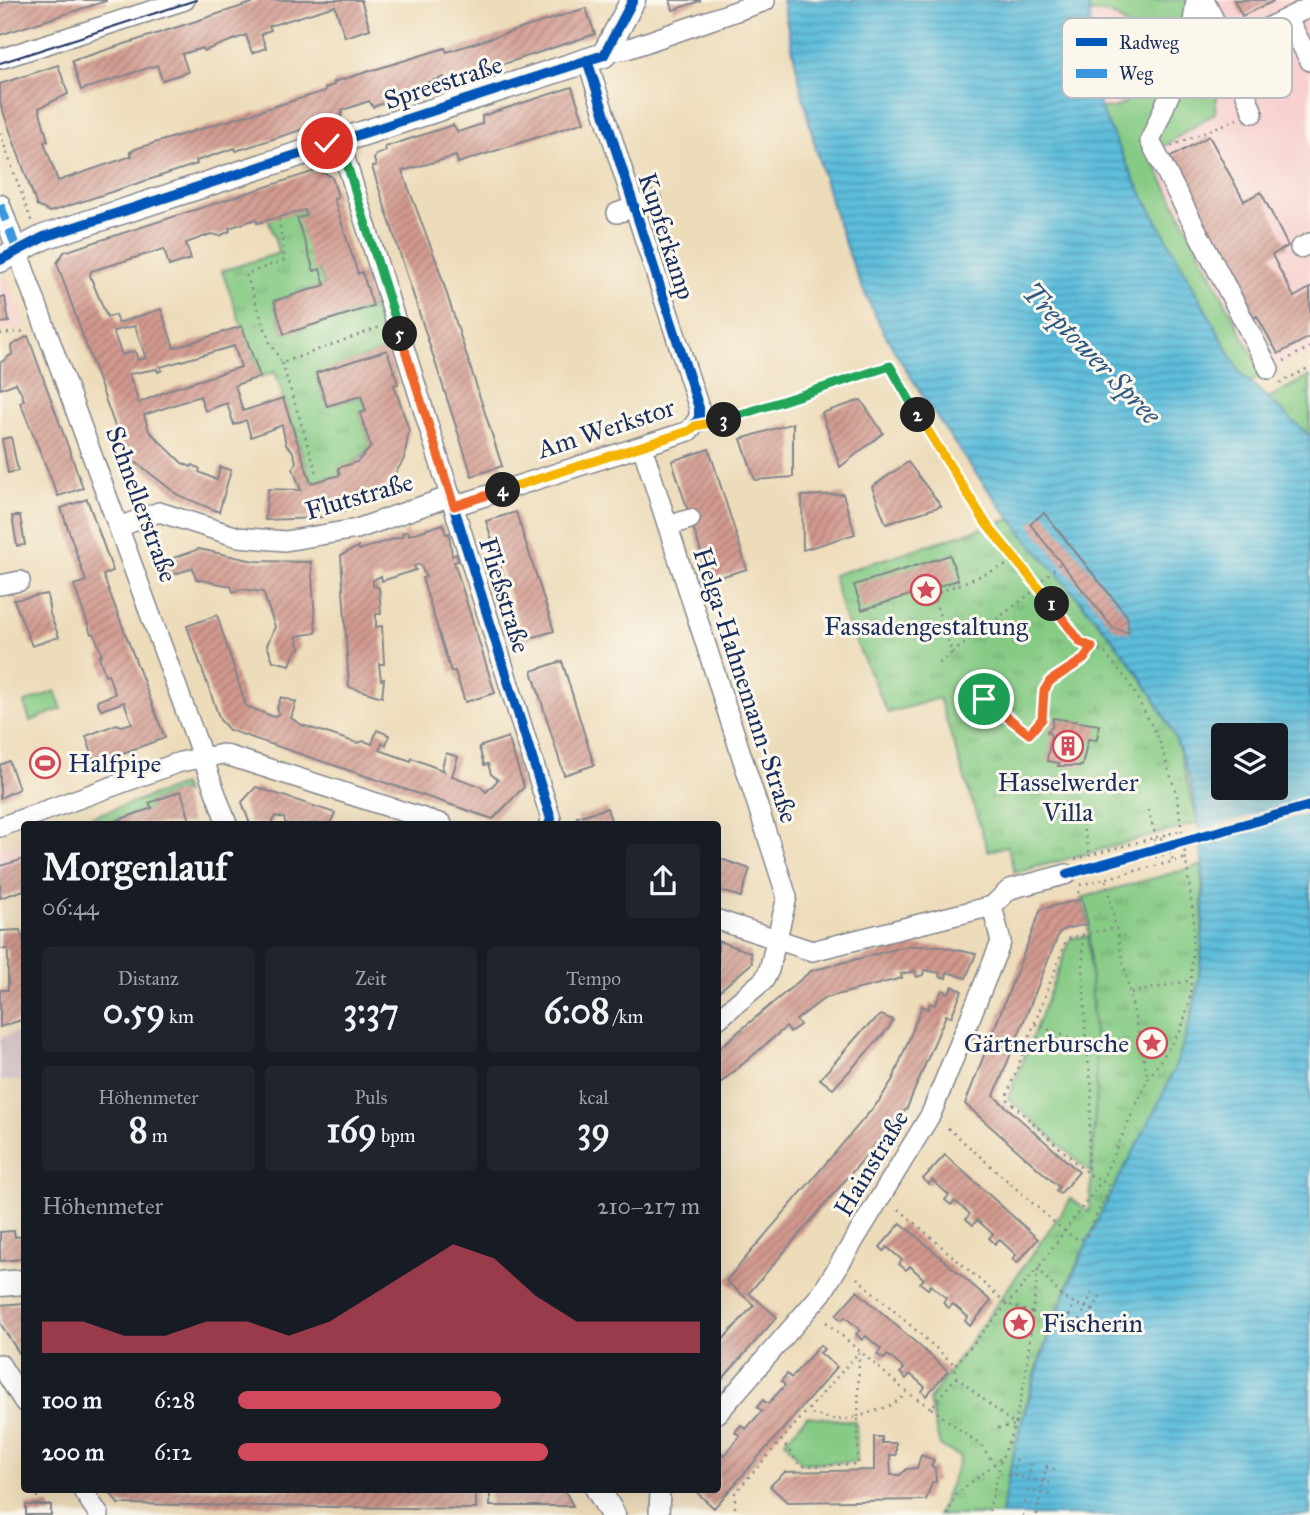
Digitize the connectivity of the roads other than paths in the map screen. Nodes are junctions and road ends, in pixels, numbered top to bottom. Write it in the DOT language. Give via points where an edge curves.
graph roads {
  1 [pos="185,0"];
  2 [pos="633,0"];
  3 [pos="1196,0"];
  4 [pos="1204,0"];
  5 [pos="765,1"];
  6 [pos="1310,7"];
  7 [pos="1193,18"];
  8 [pos="1213,18"];
  9 [pos="1290,18"];
  10 [pos="1292,27"];
  11 [pos="610,48"];
  12 [pos="0,59"];
  13 [pos="587,60"];
  14 [pos="1310,61"];
  15 [pos="1167,98"];
  16 [pos="1247,98"];
  17 [pos="1253,113"];
  18 [pos="339,139"];
  19 [pos="0,204"];
  20 [pos="9,255"];
  21 [pos="1273,377"];
  22 [pos="695,426"];
  23 [pos="642,446"];
  24 [pos="452,501"];
  25 [pos="690,519"];
  26 [pos="668,526"];
  27 [pos="119,527"];
  28 [pos="202,756"];
  29 [pos="226,821"];
  30 [pos="433,821"];
  31 [pos="550,821"];
  32 [pos="0,827"];
  33 [pos="1074,880"];
  34 [pos="992,906"];
  35 [pos="721,921"];
  36 [pos="776,940"];
  37 [pos="721,1016"];
  38 [pos="21,1282"];
  39 [pos="0,1284"];
  40 [pos="0,1364"];
  41 [pos="21,1397"];
  42 [pos="721,1410"];
  43 [pos="85,1493"];
  44 [pos="600,1493"];
  45 [pos="660,1493"];
  46 [pos="99,1515"];
  47 [pos="613,1515"];
  48 [pos="659,1515"];
  1 -- 12 [label="street"];
  2 -- 11 [label="main road"];
  3 -- 7 [label="street"];
  4 -- 8 [label="street"];
  5 -- 11 [label="street" via="627,49"];
  6 -- 9 [label="street"];
  10 -- 14 [label="street"];
  11 -- 13 [label="main road, Spreestraße"];
  13 -- 18 [label="main road, Spreestraße"];
  13 -- 22 [label="street, Kupferkamp" via="699,408"];
  15 -- 21 [label="street" via="1150,141"];
  16 -- 17 [label="street"];
  18 -- 20 [label="main road, Spreestraße" via="44,237"];
  18 -- 24 [label="street, Fließstraße"];
  19 -- 20 [label="street, Schnellerstraße"];
  20 -- 27 [label="street, Schnellerstraße"];
  22 -- 23 [label="street, Am Werkstor"];
  23 -- 24 [label="street, Am Werkstor"];
  23 -- 26 [label="street, Helga-Hahnemann-Straße"];
  24 -- 27 [label="street, Flutstraße" via="357,529 285,541 237,537 159,512"];
  24 -- 31 [label="street, Fließstraße"];
  25 -- 26 [label="street"];
  26 -- 36 [label="street, Helga-Hahnemann-Straße" via="787,897"];
  27 -- 28 [label="street, Schnellerstraße"];
  28 -- 29 [label="street, Schnellerstraße"];
  28 -- 30 [label="street" via="236,756"];
  28 -- 32 [label="street"];
  33 -- 34 [label="street" via="1010,888"];
  34 -- 36 [label="street" via="812,951"];
  34 -- 42 [label="street, Hainstraße" via="1001,942 931,1114 822,1293"];
  35 -- 36 [label="street"];
  36 -- 37 [label="street, Helga-Hahnemann-Straße" via="764,980"];
  38 -- 39 [label="main road"];
  40 -- 41 [label="street"];
  43 -- 46 [label="street"];
  44 -- 47 [label="main road"];
  45 -- 48 [label="street"];
}
